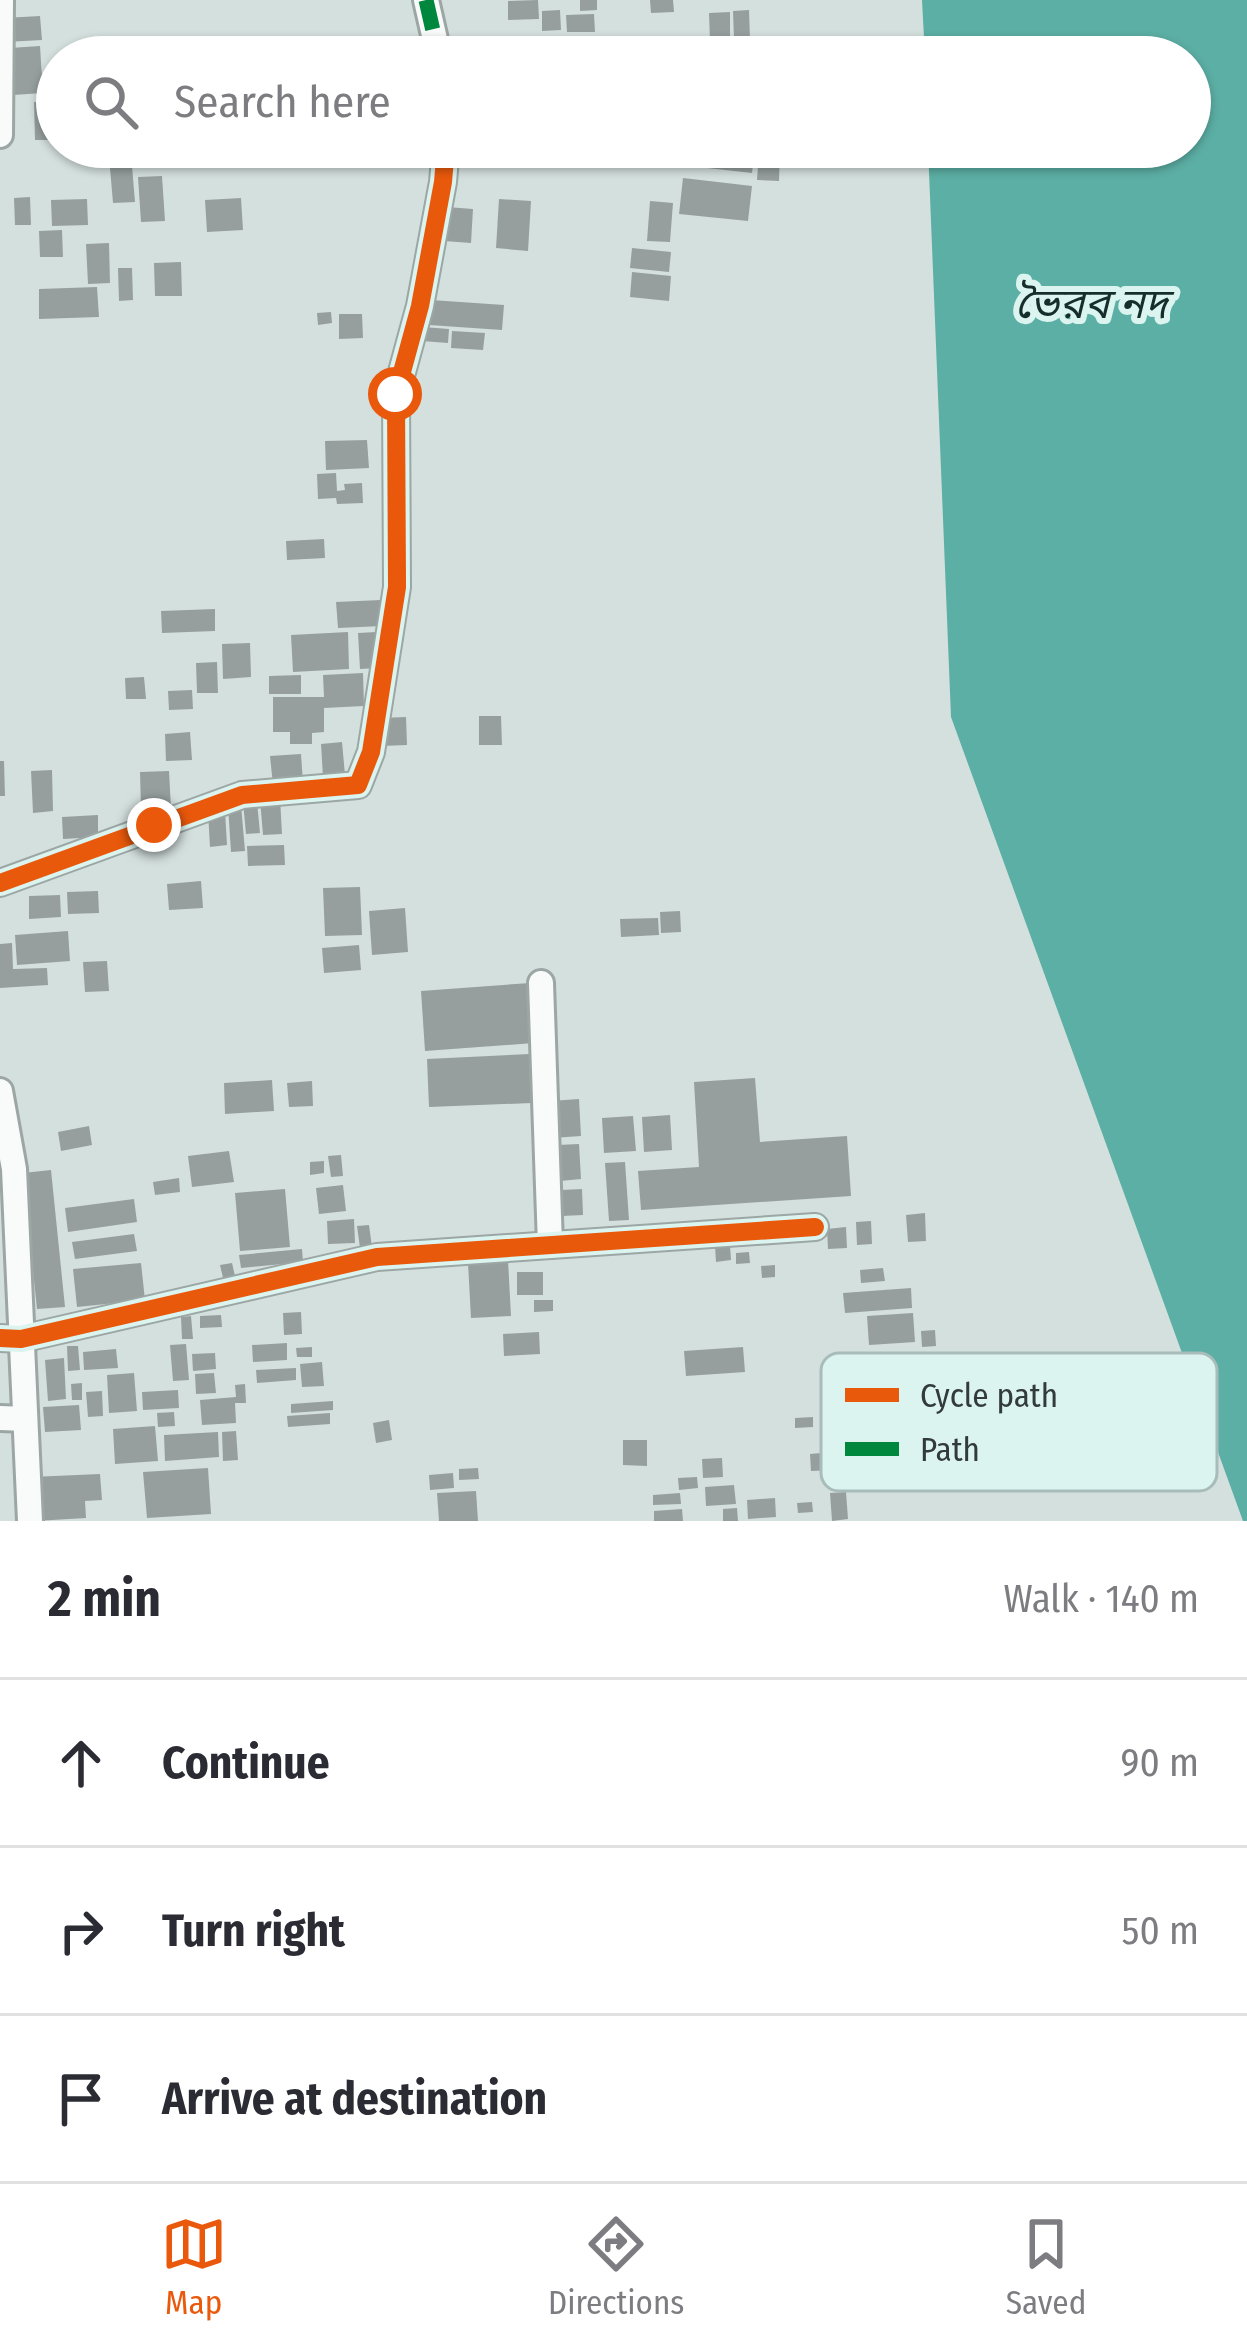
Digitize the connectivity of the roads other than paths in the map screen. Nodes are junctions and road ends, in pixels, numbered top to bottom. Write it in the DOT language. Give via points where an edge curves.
graph roads {
  1 [pos="1,0"];
  2 [pos="427,0"];
  3 [pos="435,36"];
  4 [pos="1,122"];
  5 [pos="444,168"];
  6 [pos="0,883"];
  7 [pos="541,983"];
  8 [pos="0,1091"];
  9 [pos="815,1227"];
  10 [pos="550,1245"];
  11 [pos="11,1338"];
  12 [pos="12,1419"];
  13 [pos="30,1521"];
  1 -- 4 [label="street"];
  2 -- 3 [label="street"];
  5 -- 6 [label="street" via="395,394 398,587 371,752 358,785 242,795"];
  7 -- 10 [label="street"];
  8 -- 11 [label="street" via="14,1168"];
  9 -- 10 [label="street"];
  10 -- 11 [label="street" via="377,1257"];
  11 -- 12 [label="street"];
  12 -- 13 [label="street"];
}
